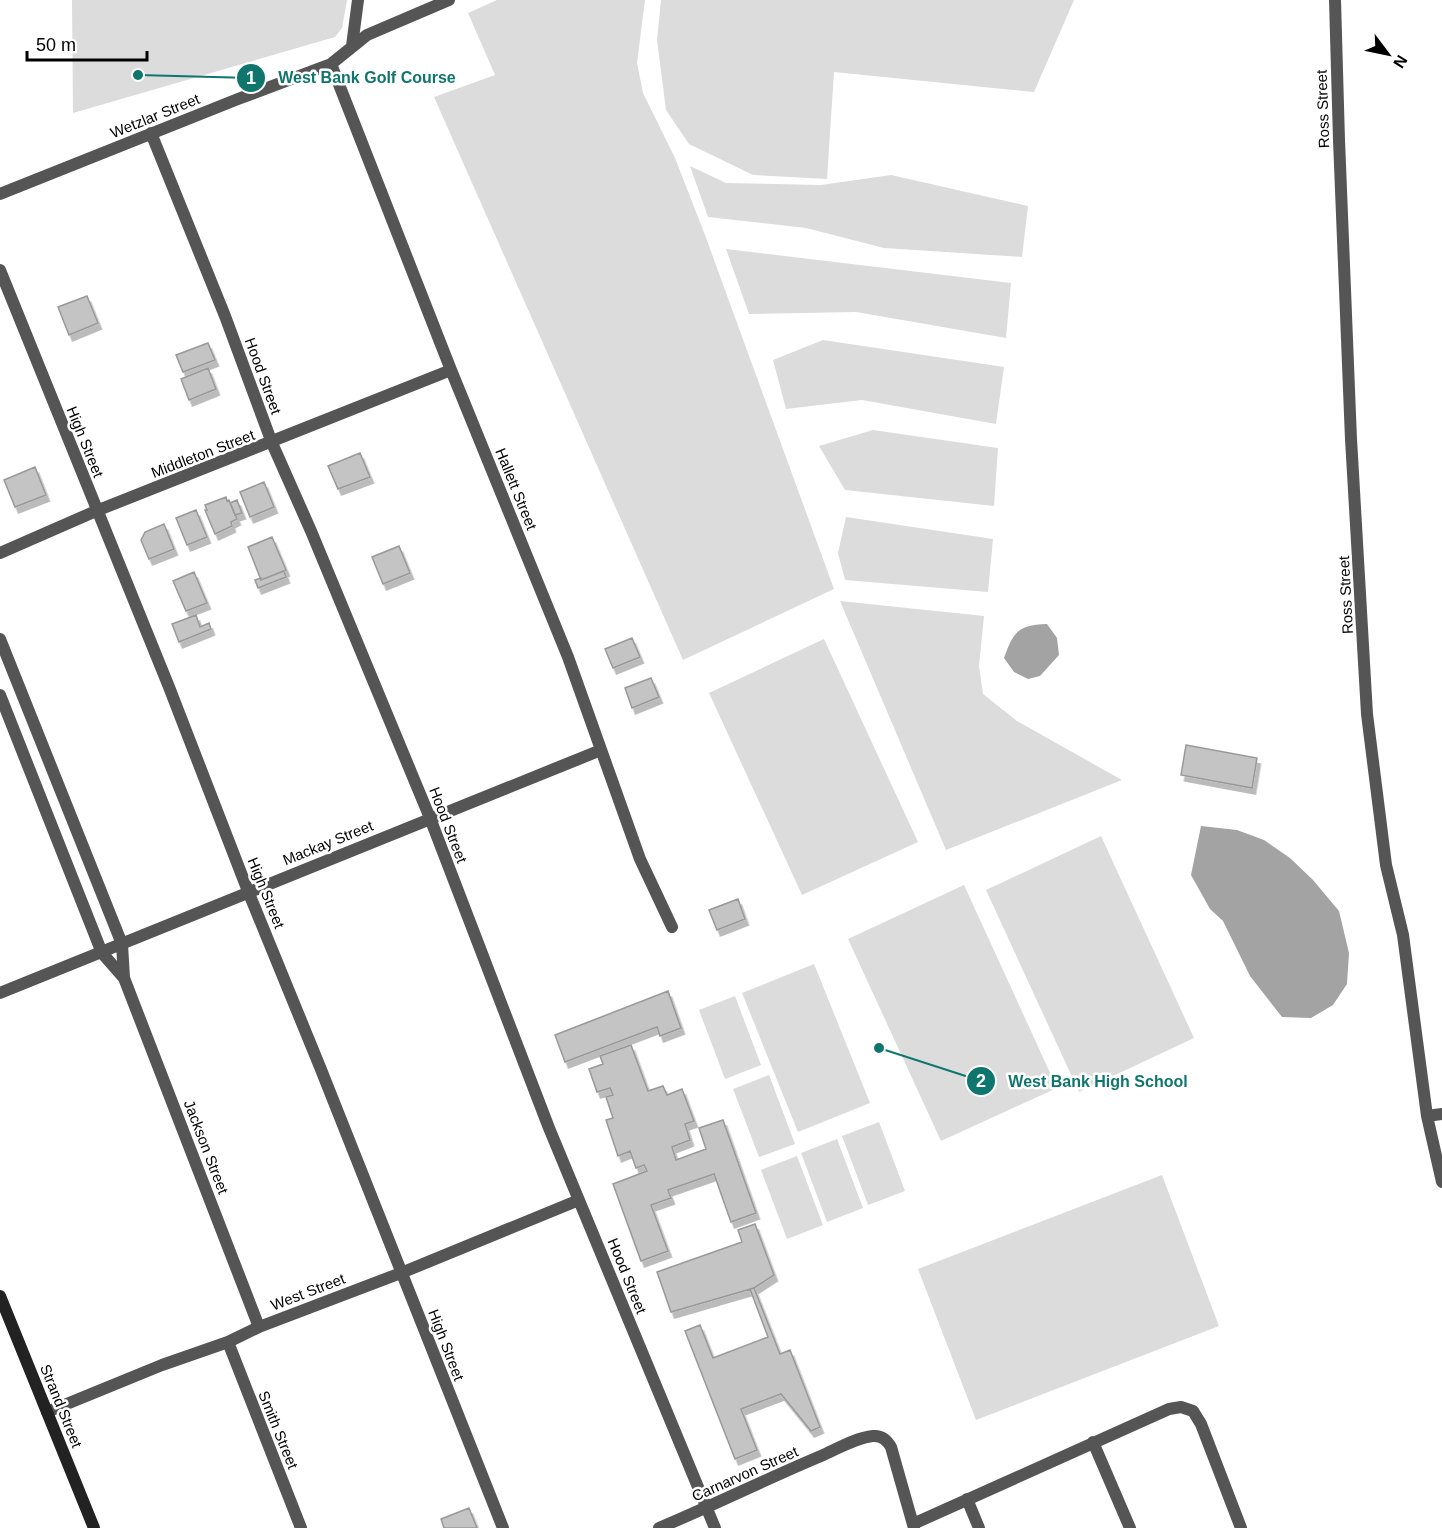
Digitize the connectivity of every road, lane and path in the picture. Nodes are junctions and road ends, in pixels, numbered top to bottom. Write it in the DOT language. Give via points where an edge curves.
graph roads {
  1 [pos="358,0"];
  2 [pos="449,0"];
  3 [pos="1335,0"];
  4 [pos="352,46"];
  5 [pos="331,64"];
  6 [pos="151,133"];
  7 [pos="0,194"];
  8 [pos="0,270"];
  9 [pos="451,370"];
  10 [pos="272,443"];
  11 [pos="96,511"];
  12 [pos="0,553"];
  13 [pos="0,639"];
  14 [pos="0,695"];
  15 [pos="601,750"];
  16 [pos="430,818"];
  17 [pos="248,891"];
  18 [pos="672,927"];
  19 [pos="122,944"];
  20 [pos="102,953"];
  21 [pos="124,978"];
  22 [pos="0,993"];
  23 [pos="1442,1114"];
  24 [pos="1427,1116"];
  25 [pos="1442,1182"];
  26 [pos="579,1200"];
  27 [pos="401,1272"];
  28 [pos="0,1296"];
  29 [pos="259,1327"];
  30 [pos="228,1342"];
  31 [pos="47,1412"];
  32 [pos="1093,1442"];
  33 [pos="967,1498"];
  34 [pos="707,1508"];
  35 [pos="914,1526"];
  36 [pos="94,1528"];
  37 [pos="301,1528"];
  38 [pos="503,1528"];
  39 [pos="659,1528"];
  40 [pos="715,1528"];
  41 [pos="979,1528"];
  42 [pos="1130,1528"];
  43 [pos="1241,1528"];
  1 -- 4 [label="street"];
  2 -- 4 [label="street, Wetzlar Street" via="368,35"];
  3 -- 24 [label="street, Ross Street" via="1351,427 1367,714 1386,865 1403,935"];
  4 -- 5 [label="street, Wetzlar Street"];
  5 -- 6 [label="street, Wetzlar Street"];
  5 -- 9 [label="street, Hallett Street"];
  6 -- 7 [label="street, Wetzlar Street"];
  6 -- 10 [label="street, Hood Street"];
  8 -- 11 [label="street, High Street"];
  9 -- 10 [label="street, Middleton Street"];
  9 -- 15 [label="street, Hallett Street" via="568,657"];
  10 -- 11 [label="street, Middleton Street"];
  10 -- 16 [label="street, Hood Street"];
  11 -- 12 [label="street, Middleton Street"];
  11 -- 17 [label="street, High Street"];
  13 -- 19 [label="street, Jackson Street"];
  14 -- 20 [label="street, Jackson Street"];
  15 -- 16 [label="street, Mackay Street"];
  15 -- 18 [label="street, Hallett Street" via="640,859"];
  16 -- 17 [label="street, Mackay Street"];
  16 -- 26 [label="street, Hood Street"];
  17 -- 19 [label="street, Mackay Street"];
  17 -- 27 [label="street, High Street"];
  19 -- 20 [label="street, Mackay Street"];
  19 -- 21 [label="street, Jackson Street"];
  20 -- 21 [label="street, Jackson Street"];
  20 -- 22 [label="street, Mackay Street"];
  21 -- 29 [label="street, Jackson Street"];
  23 -- 24 [label="street"];
  24 -- 25 [label="street, Ross Street"];
  26 -- 27 [label="street, West Street"];
  26 -- 34 [label="street, Hood Street"];
  27 -- 29 [label="street, West Street"];
  27 -- 38 [label="street, High Street"];
  28 -- 31 [label="street, Strand Street"];
  29 -- 30 [label="street, West Street"];
  30 -- 31 [label="street, West Street"];
  30 -- 37 [label="street, Smith Street"];
  31 -- 36 [label="street, Strand Street"];
  32 -- 33 [label="street"];
  32 -- 42 [label="street"];
  32 -- 43 [label="street" via="1174,1407 1191,1410 1201,1424"];
  33 -- 35 [label="street"];
  33 -- 41 [label="street"];
  34 -- 35 [label="street, Carnarvon Street" via="872,1436 889,1443"];
  34 -- 39 [label="street, Carnarvon Street"];
  34 -- 40 [label="street, Hood Street"];
}
